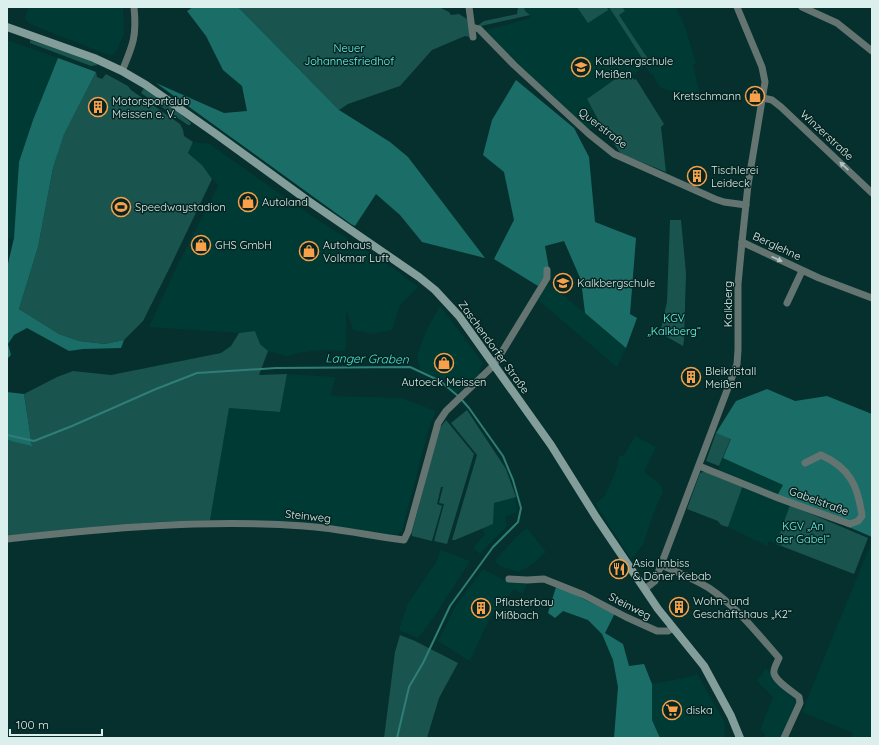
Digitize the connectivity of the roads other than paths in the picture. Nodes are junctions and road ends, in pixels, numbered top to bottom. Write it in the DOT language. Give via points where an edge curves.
graph roads {
  1 [pos="134,7"];
  2 [pos="469,7"];
  3 [pos="737,7"];
  4 [pos="802,7"];
  5 [pos="7,27"];
  6 [pos="472,27"];
  7 [pos="473,37"];
  8 [pos="871,49"];
  9 [pos="122,71"];
  10 [pos="763,98"];
  11 [pos="872,193"];
  12 [pos="746,204"];
  13 [pos="742,242"];
  14 [pos="547,270"];
  15 [pos="802,271"];
  16 [pos="872,298"];
  17 [pos="788,302"];
  18 [pos="494,365"];
  19 [pos="805,463"];
  20 [pos="699,466"];
  21 [pos="7,539"];
  22 [pos="661,565"];
  23 [pos="509,579"];
  24 [pos="645,589"];
  25 [pos="673,628"];
  26 [pos="740,738"];
  27 [pos="784,738"];
  1 -- 9 [label="street" via="134,38"];
  2 -- 6 [label="street"];
  3 -- 10 [label="street, Kalkberg" via="762,68 765,82"];
  4 -- 8 [label="street" via="837,23"];
  5 -- 9 [label="street, Zaschendorfer Straße" via="94,58"];
  6 -- 7 [label="street"];
  6 -- 12 [label="street, Querstraße" via="479,29 514,65 614,154 715,199"];
  9 -- 18 [label="street, Zaschendorfer Straße" via="169,101 419,277 459,316"];
  11 -- 10 [label="street, Winzerstraße, one-way" via="782,107 772,100"];
  10 -- 12 [label="street, Kalkberg"];
  12 -- 13 [label="street, Kalkberg"];
  13 -- 15 [label="street, Berglehne, one-way"];
  13 -- 20 [label="street, Kalkberg" via="736,364"];
  14 -- 18 [label="street, Steinweg" via="547,278"];
  15 -- 16 [label="street, Berglehne"];
  15 -- 17 [label="street, Berglehne"];
  18 -- 21 [label="street, Steinweg" via="441,417 435,430 413,517 404,540 306,526 254,523 153,525"];
  18 -- 24 [label="street, Zaschendorfer Straße" via="560,459"];
  19 -- 20 [label="street, Gabelstraße" via="821,455 834,461 851,478 860,498 862,516 858,522 850,524"];
  20 -- 22 [label="street, Kalkberg"];
  22 -- 24 [label="street, Kalkberg" via="653,584"];
  22 -- 27 [label="street" via="709,588 723,599 779,658 775,676 799,697 800,704"];
  23 -- 25 [label="street, Steinweg" via="544,579 584,595 657,632 666,632"];
  24 -- 25 [label="street, Zaschendorfer Straße"];
  25 -- 26 [label="street, Zaschendorfer Straße" via="704,666"];
}
